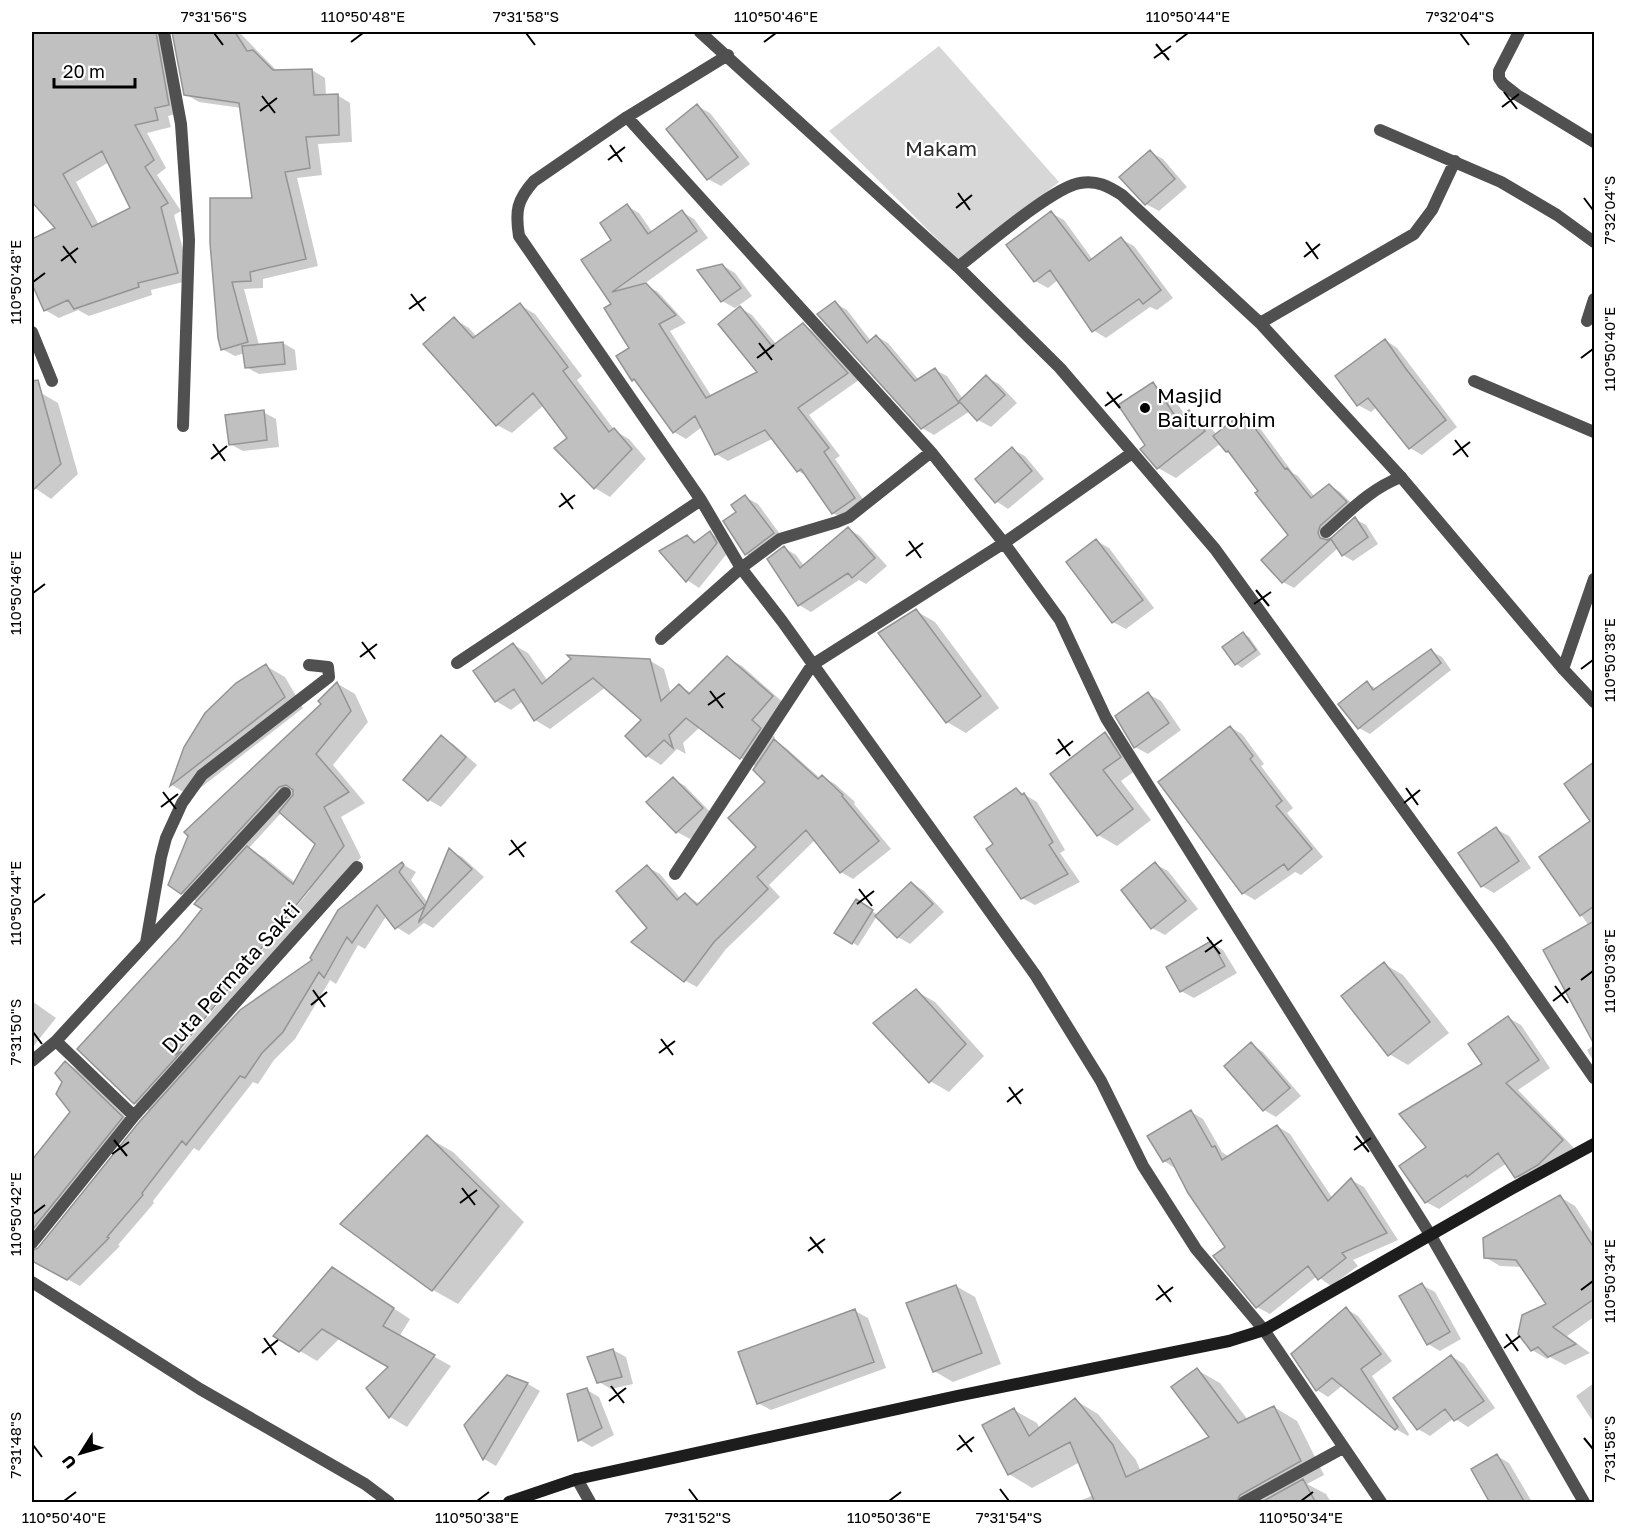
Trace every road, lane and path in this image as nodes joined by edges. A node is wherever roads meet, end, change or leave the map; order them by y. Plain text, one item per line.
1 (164, 32) edge
2 (700, 32) edge
3 (1519, 32) edge
4 (728, 56) junction
5 (627, 117) junction
6 (1380, 130) dead end
7 (1594, 142) edge
8 (1455, 161) junction
9 (1594, 242) edge
10 (958, 267) junction
11 (1594, 299) edge
12 (1587, 321) dead end
13 (1260, 323) junction
14 (32, 332) edge
15 (52, 381) dead end
16 (1474, 381) dead end
17 (183, 426) dead end
18 (1594, 432) edge
19 (931, 452) junction
20 (1132, 453) junction
21 (1401, 477) junction
22 (701, 500) junction
23 (1326, 532) dead end
24 (1004, 543) junction
25 (741, 568) junction
26 (1594, 579) edge
27 (661, 639) dead end
28 (457, 663) dead end
29 (309, 665) dead end
30 (812, 665) junction
31 (1563, 669) junction
32 (1594, 702) edge
33 (285, 793) dead end
34 (357, 867) dead end
35 (675, 874) dead end
36 (146, 944) junction
37 (56, 1041) junction
38 (32, 1061) edge
39 (1594, 1078) edge
40 (134, 1116) junction
41 (1594, 1144) edge
42 (1431, 1236) junction
43 (32, 1243) edge
44 (32, 1282) edge
45 (1264, 1330) junction
46 (1343, 1448) junction
47 (577, 1479) junction
48 (389, 1503) edge
49 (509, 1503) edge
50 (590, 1503) edge
51 (1244, 1503) edge
52 (1381, 1503) edge
53 (1584, 1503) edge

1 - 17 street
2 - 4 street
3 - 7 street
4 - 5 street
4 - 10 street
5 - 19 street
5 - 22 street
6 - 8 street
8 - 9 street
8 - 13 street
10 - 13 street
10 - 20 street
11 - 12 street
13 - 21 street
14 - 15 street
16 - 18 street
19 - 24 street
19 - 25 street
20 - 24 street
20 - 39 street
21 - 23 street
21 - 31 street
22 - 25 street
22 - 28 street
24 - 30 street
24 - 42 street
25 - 27 street
25 - 30 street
26 - 31 street
29 - 36 street
30 - 35 street
30 - 45 street
31 - 32 street
33 - 36 street
34 - 40 street, Duta Permata Sakti
36 - 37 street
37 - 38 street
37 - 40 street
40 - 43 street, Duta Permata Sakti
41 - 42 main road
42 - 45 main road
42 - 53 street
44 - 48 street
45 - 46 street
45 - 47 main road
46 - 51 street
46 - 52 street
47 - 49 main road
47 - 50 street

